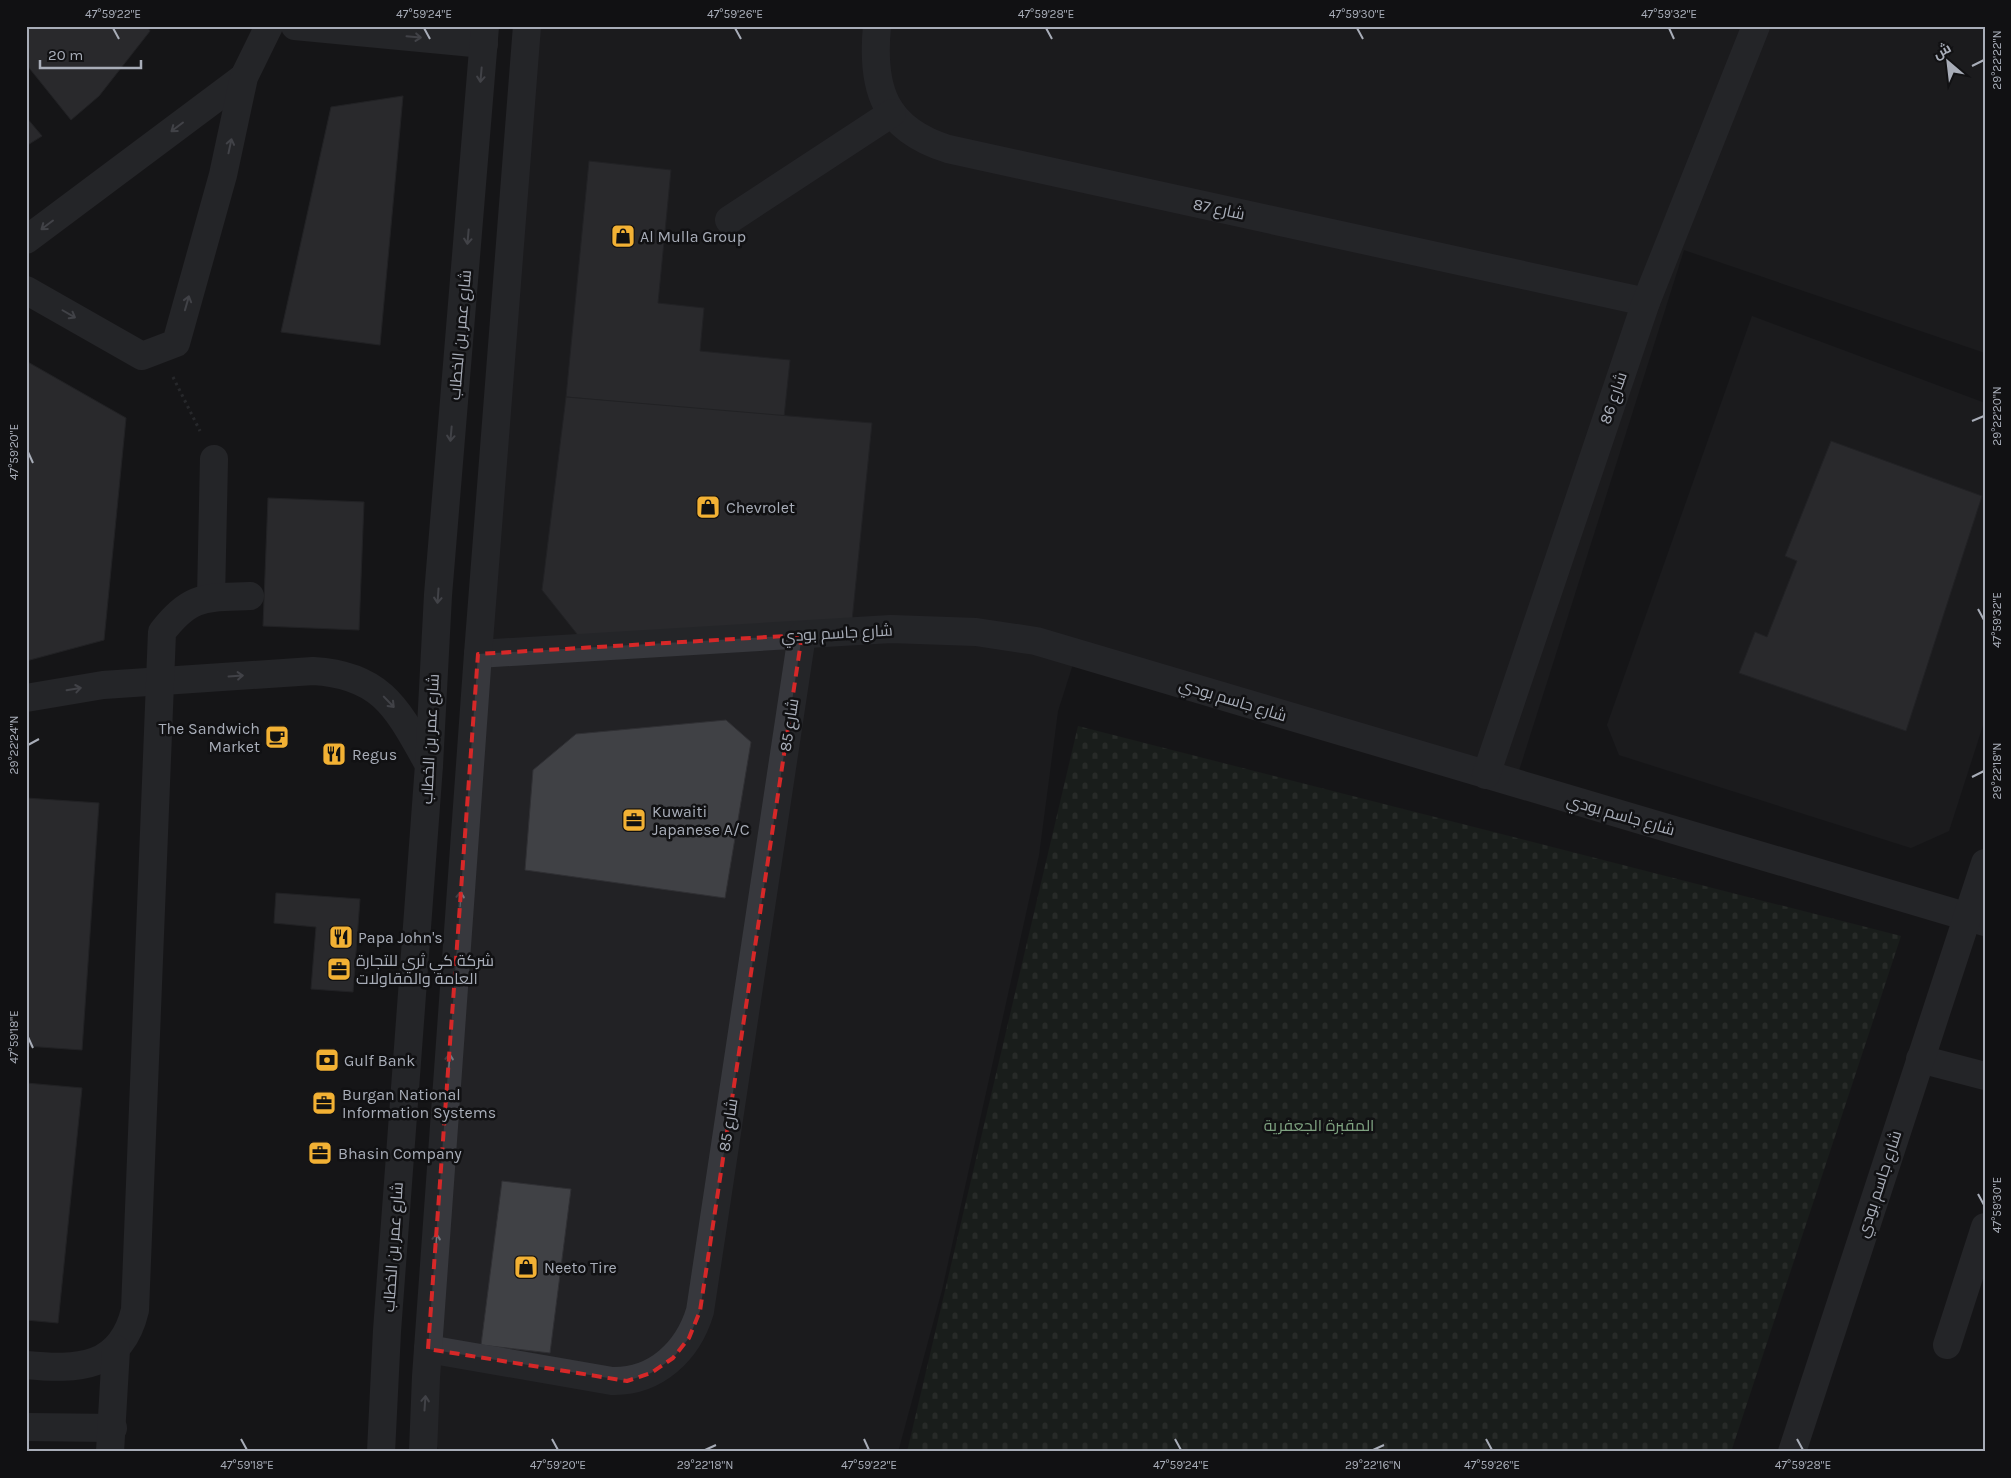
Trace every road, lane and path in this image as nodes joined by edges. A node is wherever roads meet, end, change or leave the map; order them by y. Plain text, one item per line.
1 (268, 26) edge
2 (295, 26) edge
3 (527, 26) edge
4 (877, 26) edge
5 (1756, 26) edge
6 (484, 35) edge
7 (244, 77) junction
8 (892, 113) junction
9 (729, 220) dead end
10 (26, 240) edge
11 (26, 290) edge
12 (1646, 302) junction
13 (159, 350) junction
14 (214, 459) joint
15 (250, 596) dead end
16 (211, 598) junction
17 (802, 635) junction
18 (478, 654) junction
19 (161, 681) junction
20 (26, 698) edge
21 (429, 765) junction
22 (1486, 775) junction
23 (1985, 863) edge
24 (1976, 919) edge
25 (1920, 1059) junction
26 (1985, 1076) edge
27 (1985, 1227) edge
28 (1947, 1345) dead end
29 (116, 1349) junction
30 (428, 1349) junction
31 (26, 1365) edge
32 (26, 1427) edge
33 (111, 1440) edge
34 (381, 1452) edge
35 (423, 1452) edge
36 (1792, 1452) edge

1 - 7 street
2 -> 6 street
3 - 18 street
4 - 8 street, شارع 87
5 - 12 street, شارع 86
6 -> 21 street, شارع عمر بن الخطاب
7 -> 10 street
13 -> 7 street
8 - 9 street
8 - 12 street, شارع 87
11 -> 13 street
12 - 22 street, شارع 86
13 - 14 path
14 - 16 street
15 - 16 street
16 - 19 street
17 - 18 street, شارع جاسم بودي
17 - 22 street, شارع جاسم بودي
17 - 30 street, شارع 85
30 -> 18 street
20 -> 19 street
19 -> 21 street
19 - 29 street
21 - 34 street, شارع عمر بن الخطاب
22 - 24 street, شارع جاسم بودي
23 - 24 street, شارع جاسم بودي
24 - 25 street, شارع جاسم بودي
25 - 26 street
25 - 36 street, شارع جاسم بودي
27 - 28 street
29 - 31 street
29 - 33 street
35 -> 30 street
32 - 33 street

